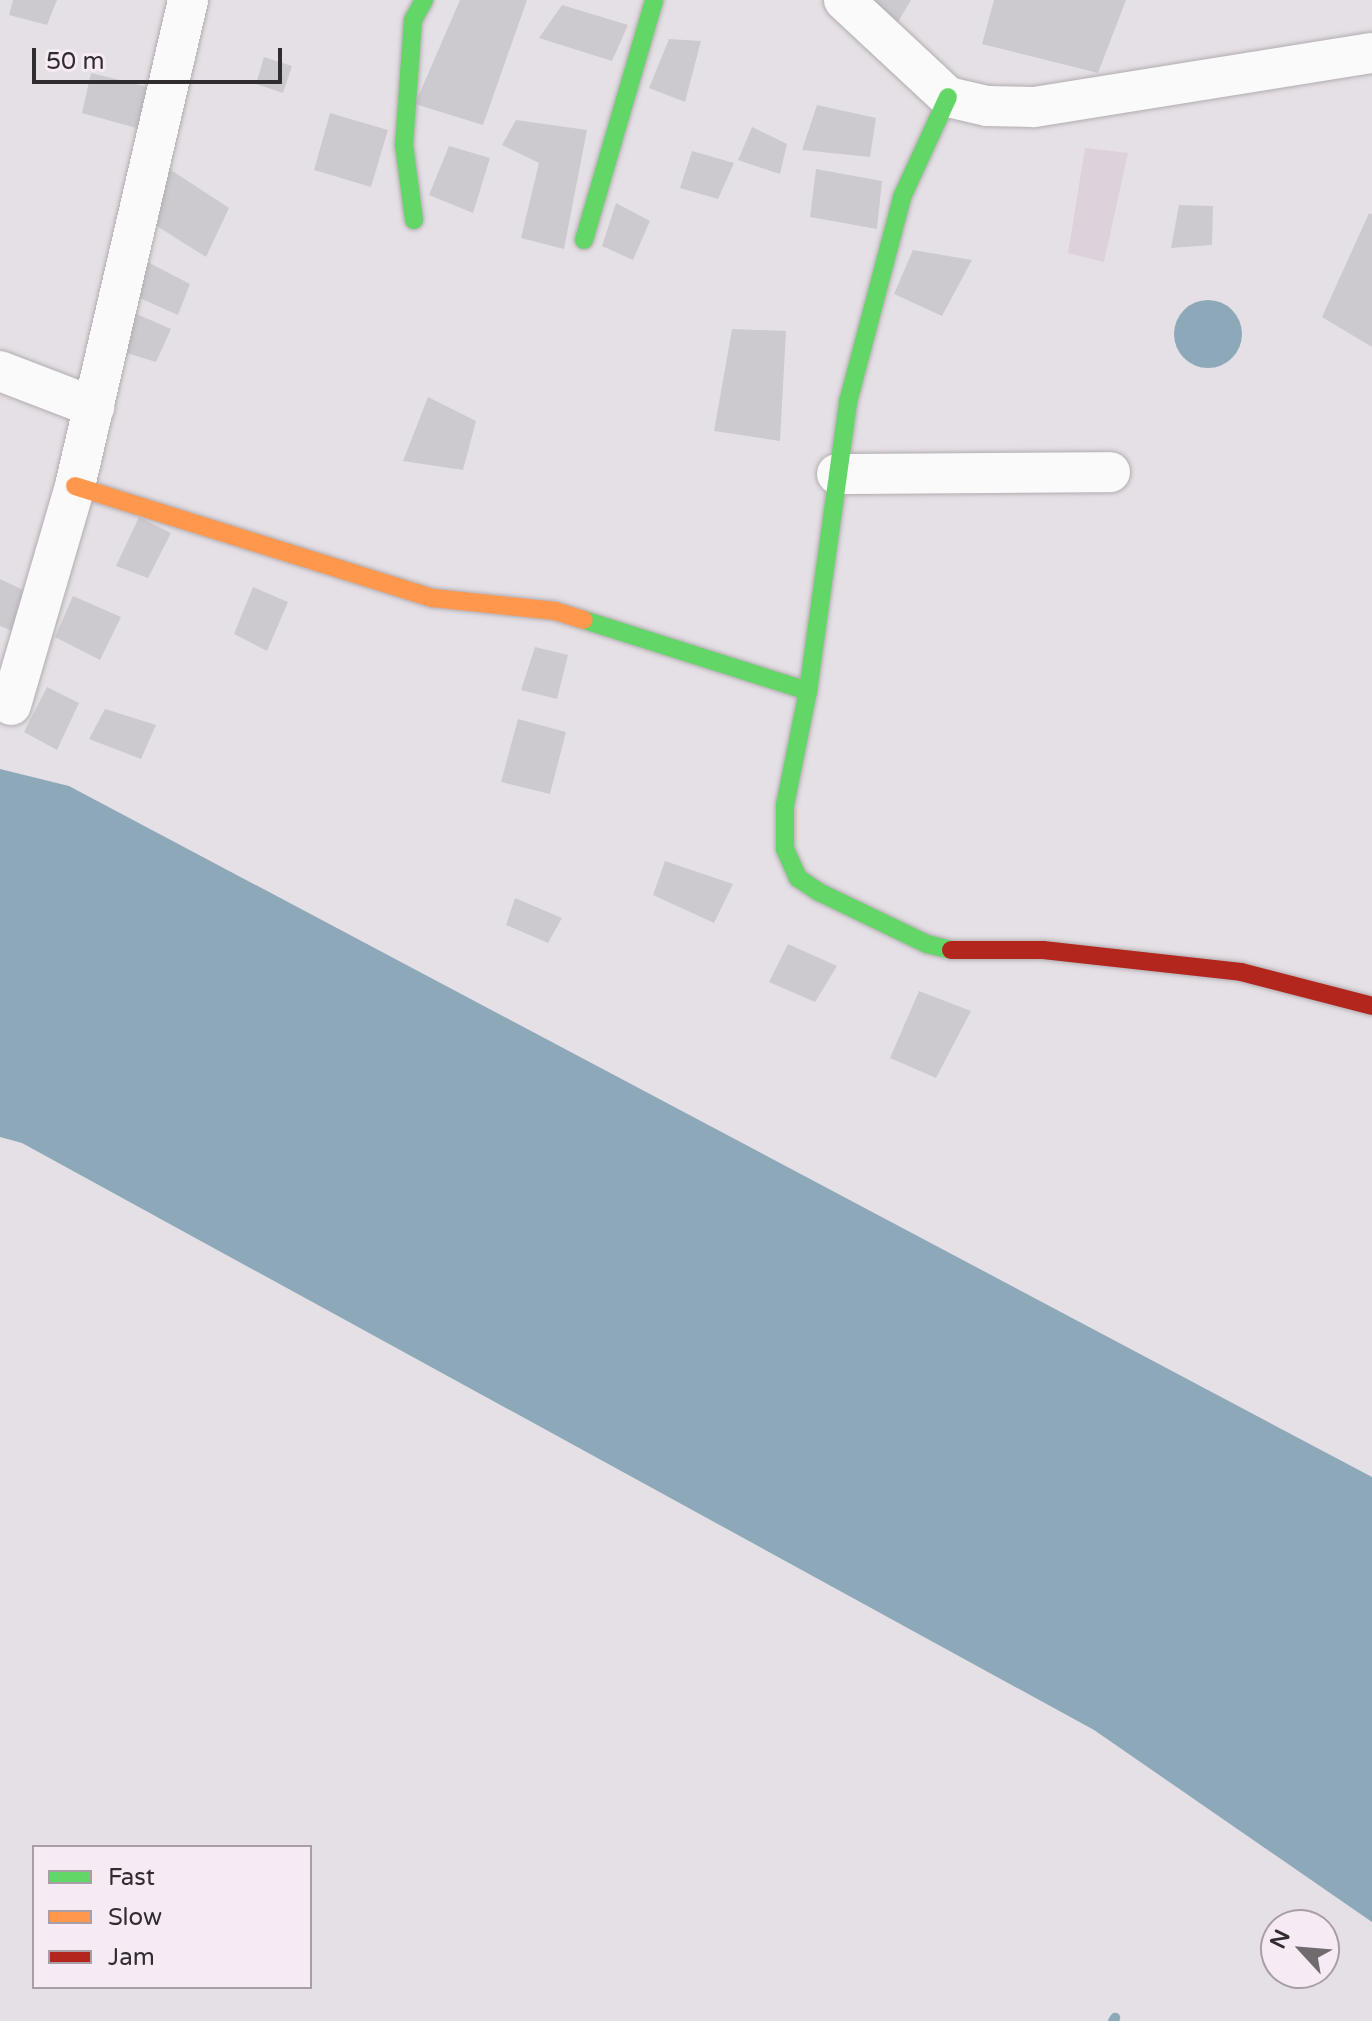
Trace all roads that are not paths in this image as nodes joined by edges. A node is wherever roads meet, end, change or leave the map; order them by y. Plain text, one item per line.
1 (188, 0) edge
2 (424, 0) edge
3 (654, 0) edge
4 (844, 0) edge
5 (1372, 53) edge
6 (948, 97) junction
7 (414, 220) dead end
8 (584, 240) dead end
9 (0, 371) edge
10 (94, 407) junction
11 (1110, 472) dead end
12 (837, 474) junction
13 (75, 486) junction
14 (808, 691) junction
15 (11, 705) dead end
16 (1372, 1006) edge

1 - 10 street
2 - 7 street
3 - 8 street
4 - 6 street
5 - 6 street
6 - 12 street
9 - 10 street
10 - 13 street
11 - 12 street
12 - 14 street
13 - 14 street
13 - 15 street
14 - 16 street

